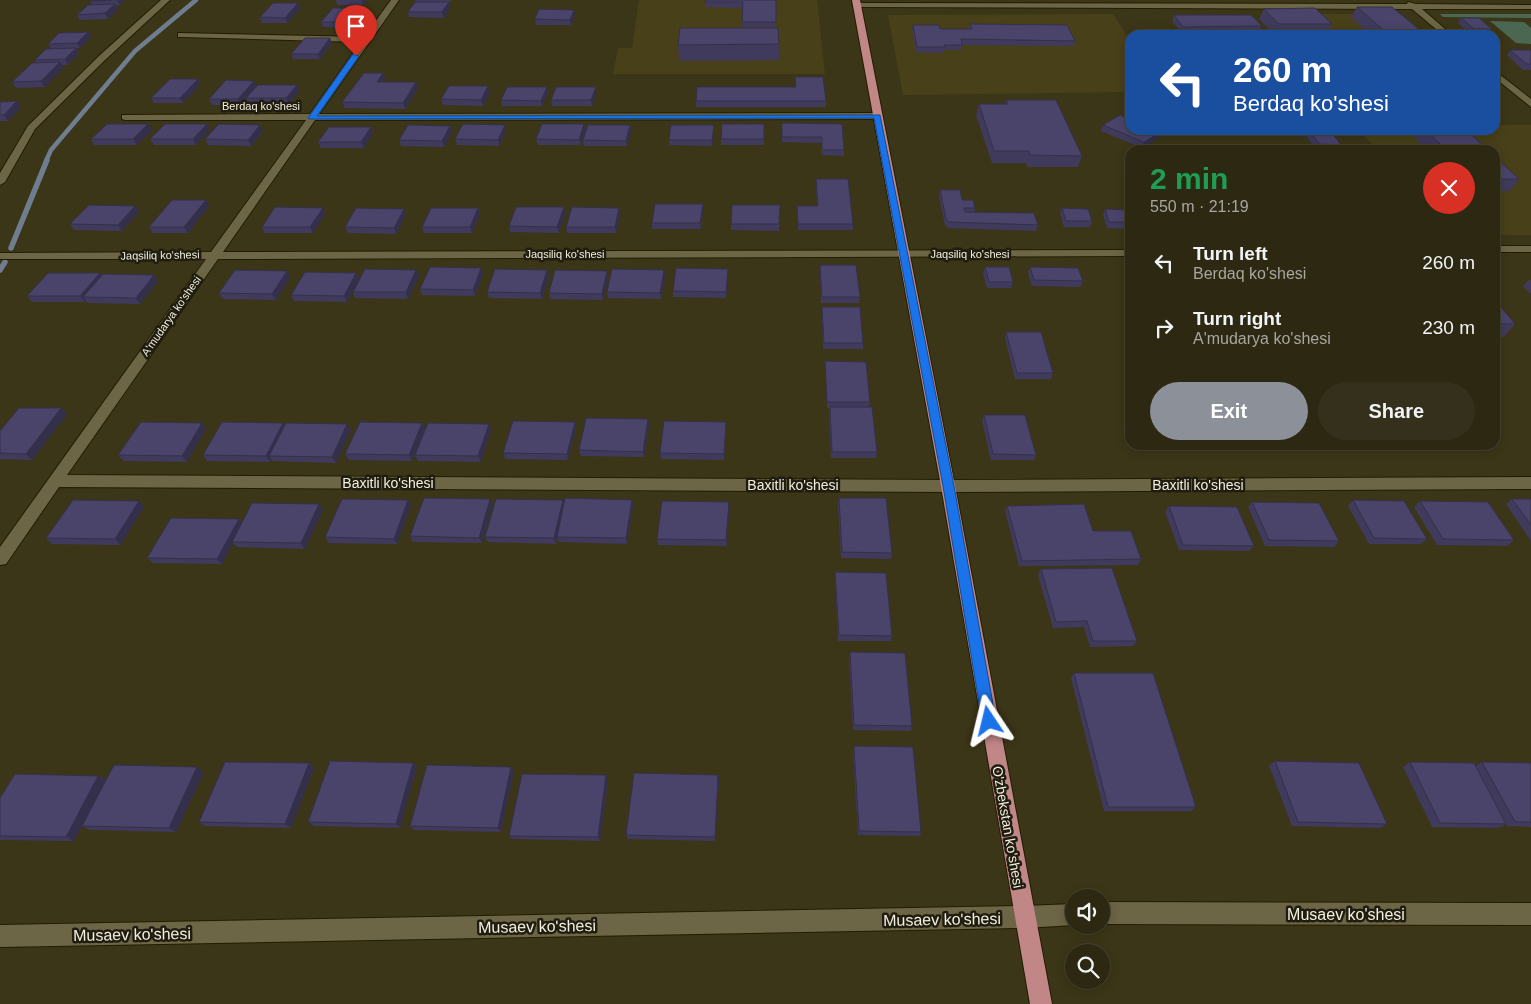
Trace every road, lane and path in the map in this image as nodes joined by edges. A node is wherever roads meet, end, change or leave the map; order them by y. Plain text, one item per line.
1 (166, 0) edge
2 (395, 0) edge
3 (1405, 0) edge
4 (856, 2) edge
5 (900, 2) edge
6 (1414, 6) junction
7 (1531, 7) edge
8 (1442, 30) edge
9 (181, 34) dead end
10 (366, 40) junction
11 (1500, 78) edge
12 (1531, 104) edge
13 (878, 116) junction
14 (125, 117) dead end
15 (312, 118) junction
16 (0, 182) edge
17 (1500, 249) edge
18 (1531, 249) edge
19 (1125, 252) edge
20 (903, 254) junction
21 (215, 255) junction
22 (0, 256) edge
23 (55, 481) junction
24 (1531, 483) edge
25 (948, 486) junction
26 (0, 559) edge
27 (1110, 914) edge
28 (1531, 914) edge
29 (1065, 915) edge
30 (1024, 917) junction
31 (0, 936) edge
32 (1041, 1004) edge

1 - 16 street
2 - 10 street, A'mudarya ko'shesi
3 - 6 street
4 - 5 street
4 - 13 main road, O'zbekstan ko'shesi
5 - 6 street
6 - 7 street
6 - 8 street
9 - 10 street
10 - 15 street, A'mudarya ko'shesi
11 - 12 street
13 - 15 street, Berdaq ko'shesi
13 - 20 main road, O'zbekstan ko'shesi
14 - 15 street, Berdaq ko'shesi
15 - 21 street, A'mudarya ko'shesi
17 - 18 street
19 - 20 street, Jaqsiliq ko'shesi
20 - 21 street, Jaqsiliq ko'shesi
20 - 25 main road, O'zbekstan ko'shesi
21 - 22 street, Jaqsiliq ko'shesi
21 - 23 street, A'mudarya ko'shesi
23 - 25 street, Baxitli ko'shesi
23 - 26 street, A'mudarya ko'shesi
24 - 25 street, Baxitli ko'shesi
25 - 30 main road, O'zbekstan ko'shesi
27 - 28 street, Musaev ko'shesi
29 - 30 street, Musaev ko'shesi
30 - 31 street, Musaev ko'shesi
30 - 32 main road, O'zbekstan ko'shesi

